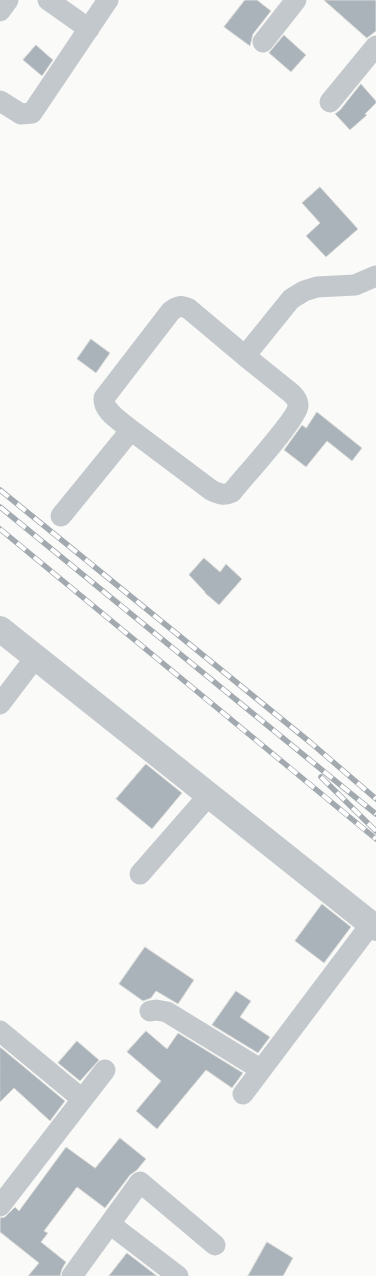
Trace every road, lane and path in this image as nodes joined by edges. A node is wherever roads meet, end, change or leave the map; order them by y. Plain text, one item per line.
1 (8, 0) edge
2 (48, 0) edge
3 (108, 0) edge
4 (296, 0) edge
5 (0, 11) edge
6 (89, 29) junction
7 (263, 42) dead end
8 (376, 46) edge
9 (0, 101) edge
10 (330, 102) dead end
11 (376, 276) edge
12 (245, 356) junction
13 (131, 430) junction
14 (61, 516) dead end
15 (0, 629) edge
16 (35, 658) junction
17 (0, 704) edge
18 (209, 795) junction
19 (140, 874) dead end
20 (374, 926) edge
21 (150, 1011) dead end
22 (1, 1035) edge
23 (260, 1069) junction
24 (104, 1070) dead end
25 (242, 1094) dead end
26 (82, 1099) junction
27 (0, 1206) edge
28 (110, 1224) junction
29 (215, 1245) dead end
30 (72, 1276) edge
31 (178, 1276) edge

1 - 5 street
2 - 6 street
3 - 6 street
4 - 7 street
6 - 9 street
8 - 10 street
11 - 12 street
12 - 13 street
12 - 13 street
13 - 14 street
15 - 16 street
16 - 17 street
16 - 18 street
18 - 19 street
18 - 20 street
20 - 23 street
21 - 23 street
22 - 26 street
23 - 25 street
24 - 26 street
26 - 27 street
28 - 29 street
28 - 30 street
28 - 31 street

